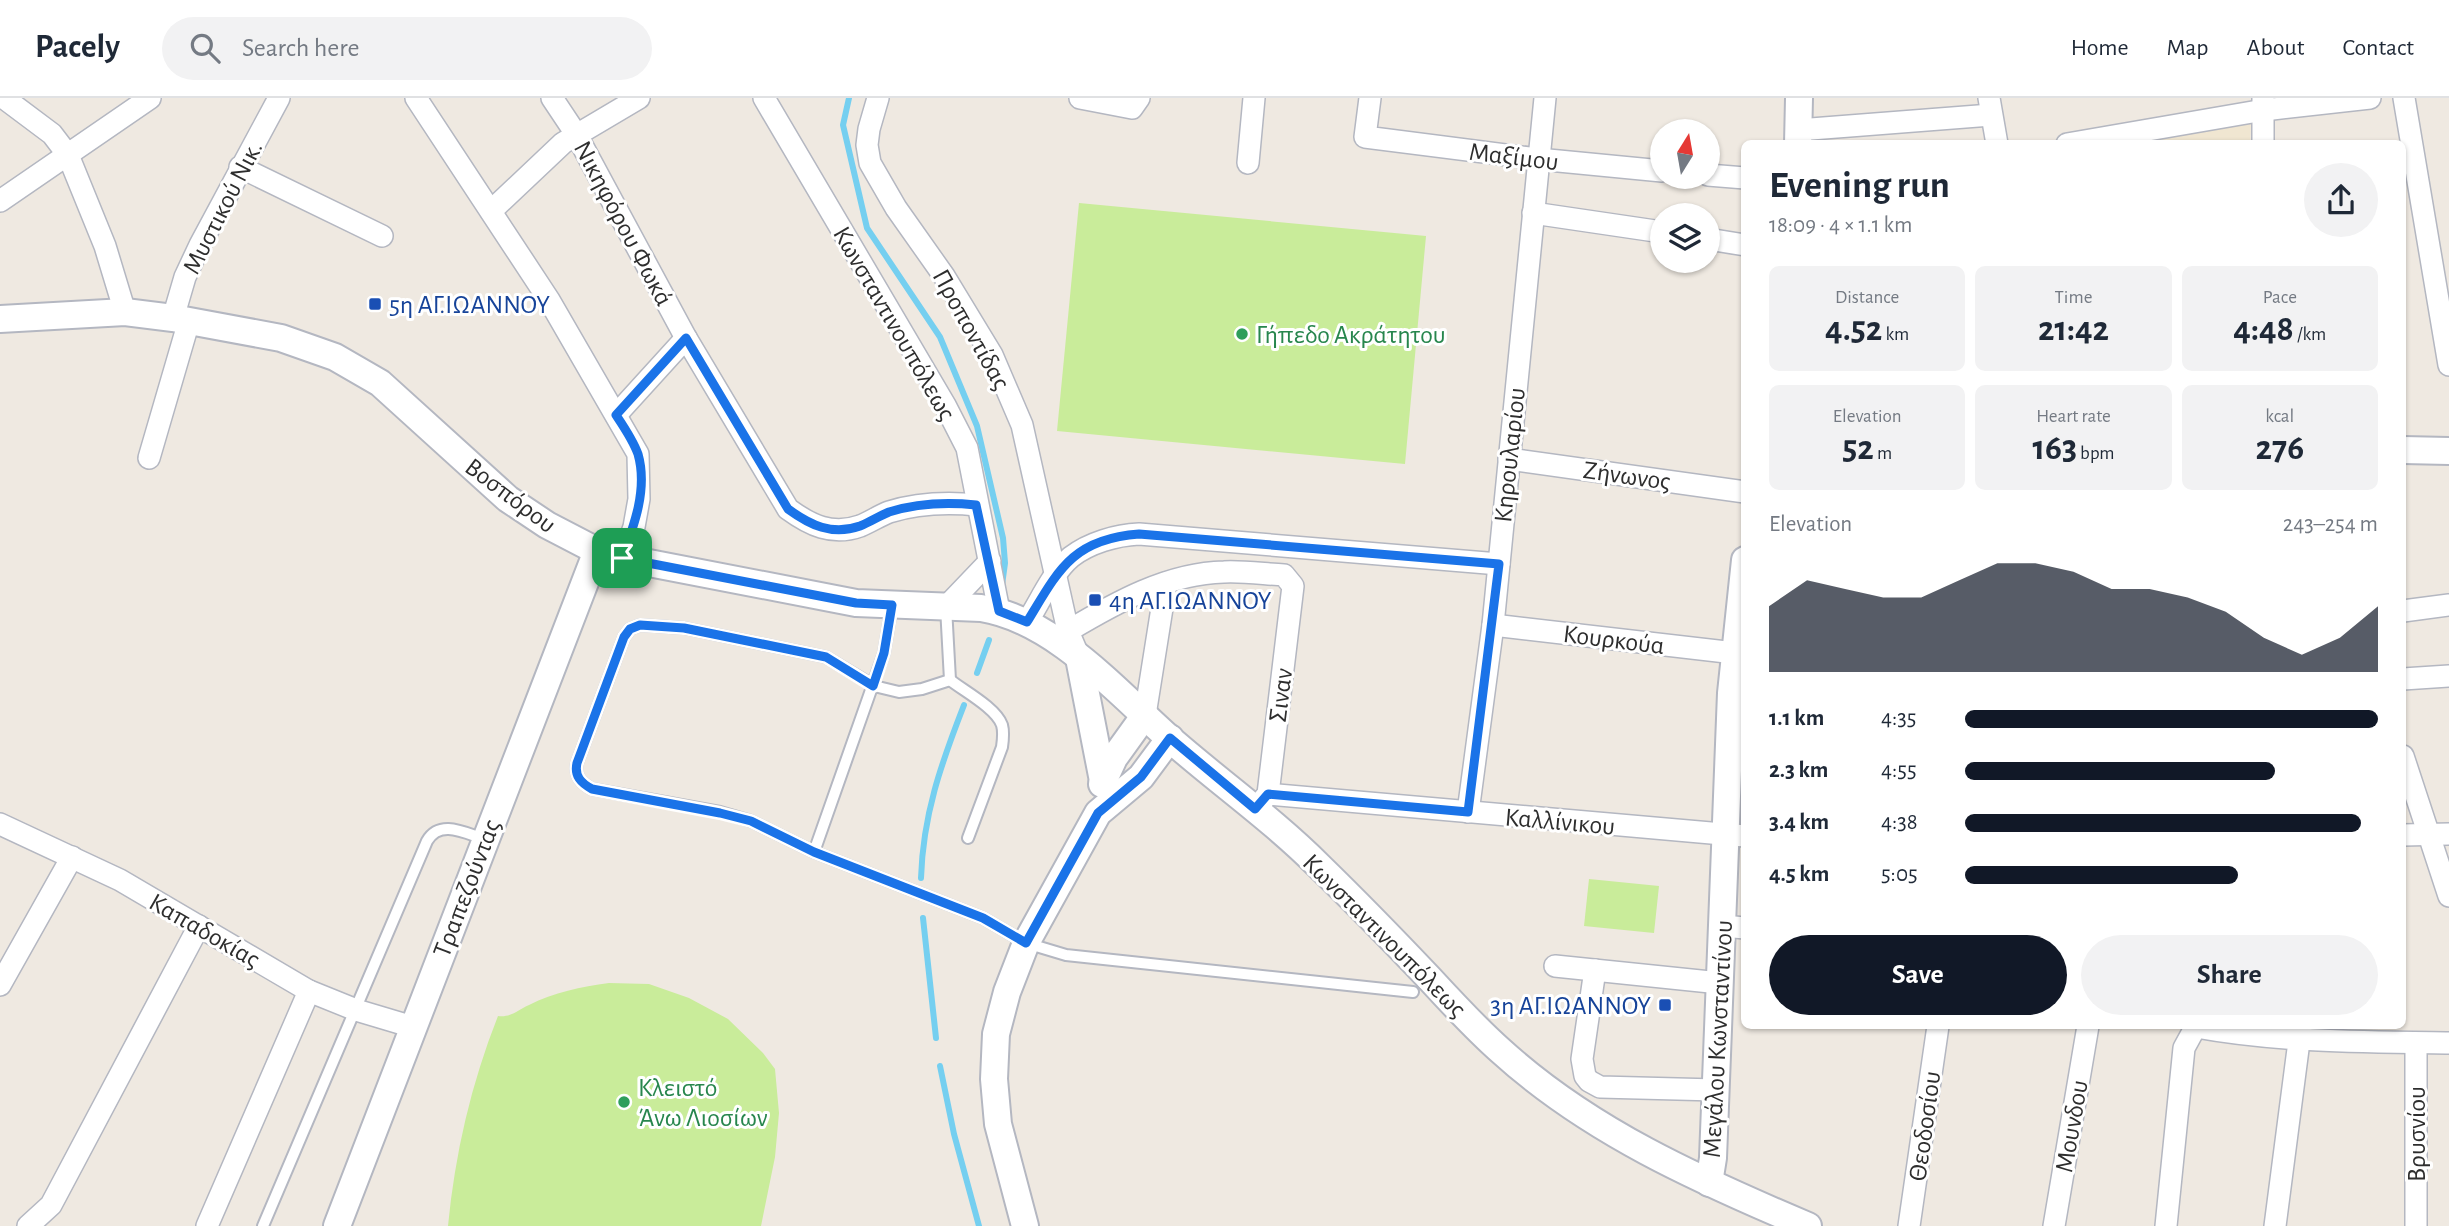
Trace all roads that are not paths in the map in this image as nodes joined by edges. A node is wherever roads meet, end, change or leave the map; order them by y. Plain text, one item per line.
1 (4, 98) edge
2 (150, 98) edge
3 (279, 98) edge
4 (416, 98) edge
5 (552, 98) edge
6 (639, 98) edge
7 (764, 98) edge
8 (878, 98) edge
9 (1080, 98) edge
10 (1139, 98) edge
11 (1254, 98) edge
12 (1370, 98) edge
13 (1545, 98) edge
14 (1799, 98) edge
15 (2370, 98) edge
16 (2404, 98) edge
17 (2263, 104) edge
18 (1990, 106) edge
19 (576, 134) junction
20 (1798, 137) edge
21 (1996, 140) edge
22 (2087, 140) edge
23 (2263, 140) edge
24 (68, 155) junction
25 (1538, 159) junction
26 (1248, 163) dead end
27 (240, 167) junction
28 (1650, 170) edge
29 (1720, 176) edge
30 (1741, 178) edge
31 (0, 201) edge
32 (491, 211) junction
33 (1533, 213) junction
34 (1650, 230) edge
35 (382, 236) dead end
36 (1720, 241) edge
37 (1741, 244) edge
38 (125, 312) junction
39 (0, 319) edge
40 (181, 320) junction
41 (686, 338) junction
42 (2449, 365) edge
43 (616, 415) junction
44 (2406, 450) edge
45 (2449, 451) edge
46 (149, 458) dead end
47 (1509, 459) junction
48 (1741, 491) edge
49 (976, 505) junction
50 (597, 551) junction
51 (622, 558) junction
52 (990, 561) junction
53 (1499, 564) junction
54 (1056, 575) junction
55 (1166, 583) junction
56 (1741, 603) edge
57 (892, 605) junction
58 (2449, 605) edge
59 (946, 607) junction
60 (999, 611) junction
61 (2406, 611) edge
62 (1027, 622) junction
63 (1493, 625) junction
64 (1068, 631) junction
65 (1735, 653) junction
66 (1079, 658) junction
67 (2449, 676) edge
68 (2406, 679) edge
69 (950, 680) junction
70 (873, 686) junction
71 (1738, 694) edge
72 (1145, 715) junction
73 (1170, 738) junction
74 (2406, 762) edge
75 (1102, 781) junction
76 (1262, 802) junction
77 (1468, 812) junction
78 (1098, 813) junction
79 (0, 824) edge
80 (2440, 834) edge
81 (2406, 835) edge
82 (1735, 836) edge
83 (968, 838) dead end
84 (484, 839) junction
85 (814, 852) junction
86 (72, 857) junction
87 (2449, 896) edge
88 (199, 926) junction
89 (1734, 927) edge
90 (1026, 943) junction
91 (1555, 966) dead end
92 (1595, 970) junction
93 (1720, 983) junction
94 (0, 985) edge
95 (309, 991) junction
96 (1413, 992) dead end
97 (356, 1010) junction
98 (413, 1027) junction
99 (1938, 1029) edge
100 (2087, 1029) edge
101 (2194, 1029) edge
102 (2208, 1029) edge
103 (2301, 1032) edge
104 (2416, 1043) junction
105 (2449, 1043) edge
106 (1716, 1090) junction
107 (1709, 1183) junction
108 (28, 1226) edge
109 (207, 1226) edge
110 (263, 1226) edge
111 (337, 1226) edge
112 (1025, 1226) edge
113 (1808, 1226) edge
114 (1909, 1226) edge
115 (2054, 1226) edge
116 (2166, 1226) edge
117 (2275, 1226) edge
118 (2416, 1226) edge

1 - 24 street
2 - 24 street
3 - 27 street, Μυστικού Νικ.
4 - 32 street
5 - 19 street, Νικηφόρου Φωκά
6 - 19 street
7 - 49 street, Κωνσταντινουπόλεως
8 - 54 street, Προποντίδας
9 - 10 street
11 - 26 street
12 - 25 street, Μαξίμου
13 - 25 street, Κηρουλαρίου
14 - 20 street
15 - 17 street
16 - 42 street
17 - 22 street
17 - 23 street
18 - 20 street
18 - 21 street
19 - 32 street
19 - 41 street, Νικηφόρου Φωκά
24 - 31 street
24 - 38 street
25 - 28 street, Μαξίμου
25 - 33 street, Κηρουλαρίου
27 - 35 street
27 - 40 street, Μυστικού Νικ.
29 - 30 street
32 - 43 street
33 - 34 street
33 - 47 street, Κηρουλαρίου
36 - 37 street
38 - 39 street, Βοσπόρου
38 - 40 street, Βοσπόρου
40 - 46 street, Μυστικού Νικ.
40 - 50 street, Βοσπόρου
41 - 43 street
41 - 49 street, Νικηφόρου Φωκά
43 - 51 street
44 - 45 street
47 - 48 street, Ζήνωνος
47 - 53 street, Κηρουλαρίου
49 - 52 street, Κωνσταντινουπόλεως
50 - 51 street, Βοσπόρου
50 - 84 street, Τραπεζούντας
51 - 57 street, Βοσπόρου
52 - 59 street
52 - 60 street, Κωνσταντινουπόλεως
53 - 54 street
53 - 63 street, Κηρουλαρίου
54 - 62 street
54 - 64 street, Προποντίδας
55 - 64 street
55 - 72 street
55 - 76 street, Σιναν
56 - 65 street, Μεγάλου Κωνσταντίνου
57 - 59 street, Βοσπόρου
57 - 70 lane
58 - 61 street
59 - 60 street, Βοσπόρου
59 - 69 lane
60 - 62 street, Βοσπόρου
62 - 66 street, Βοσπόρου
63 - 65 street, Κουρκούα
63 - 77 street, Κηρουλαρίου
64 - 66 street, Προποντίδας
65 - 71 street, Μεγάλου Κωνσταντίνου
66 - 72 street, Βοσπόρου
66 - 75 street
67 - 68 street
69 - 70 lane
69 - 83 lane
70 - 85 lane
70 - 85 lane
71 - 82 street, Μεγάλου Κωνσταντίνου
72 - 73 street, Κωνσταντινουπόλεως
72 - 75 street
73 - 76 street, Κωνσταντινουπόλεως
73 - 78 street
74 - 80 street
75 - 78 street
76 - 77 street, Καλλίνικου
76 - 107 street, Κωνσταντινουπόλεως
77 - 82 street, Καλλίνικου
78 - 90 street
79 - 86 street, Καπαδοκίας
80 - 81 street
80 - 87 street
82 - 89 street, Μεγάλου Κωνσταντίνου
84 - 97 lane
84 - 98 street, Τραπεζούντας
85 - 90 lane
86 - 88 street, Καπαδοκίας
86 - 94 street
88 - 95 street, Καπαδοκίας
88 - 108 street
89 - 93 street, Μεγάλου Κωνσταντίνου
90 - 96 lane
90 - 112 street
91 - 92 street
92 - 93 street
92 - 106 street
93 - 106 street, Μεγάλου Κωνσταντίνου
95 - 97 street, Καπαδοκίας
95 - 109 street
97 - 98 street, Καπαδοκίας
97 - 110 lane
98 - 111 street, Τραπεζούντας
99 - 114 street, Θεοδοσίου
100 - 115 street, Μουνδου
101 - 116 street
102 - 103 street
103 - 104 street
103 - 117 street
104 - 105 street
104 - 118 street, Βρυσνίου
106 - 107 street, Μεγάλου Κωνσταντίνου
107 - 113 street, Κωνσταντινουπόλεως

